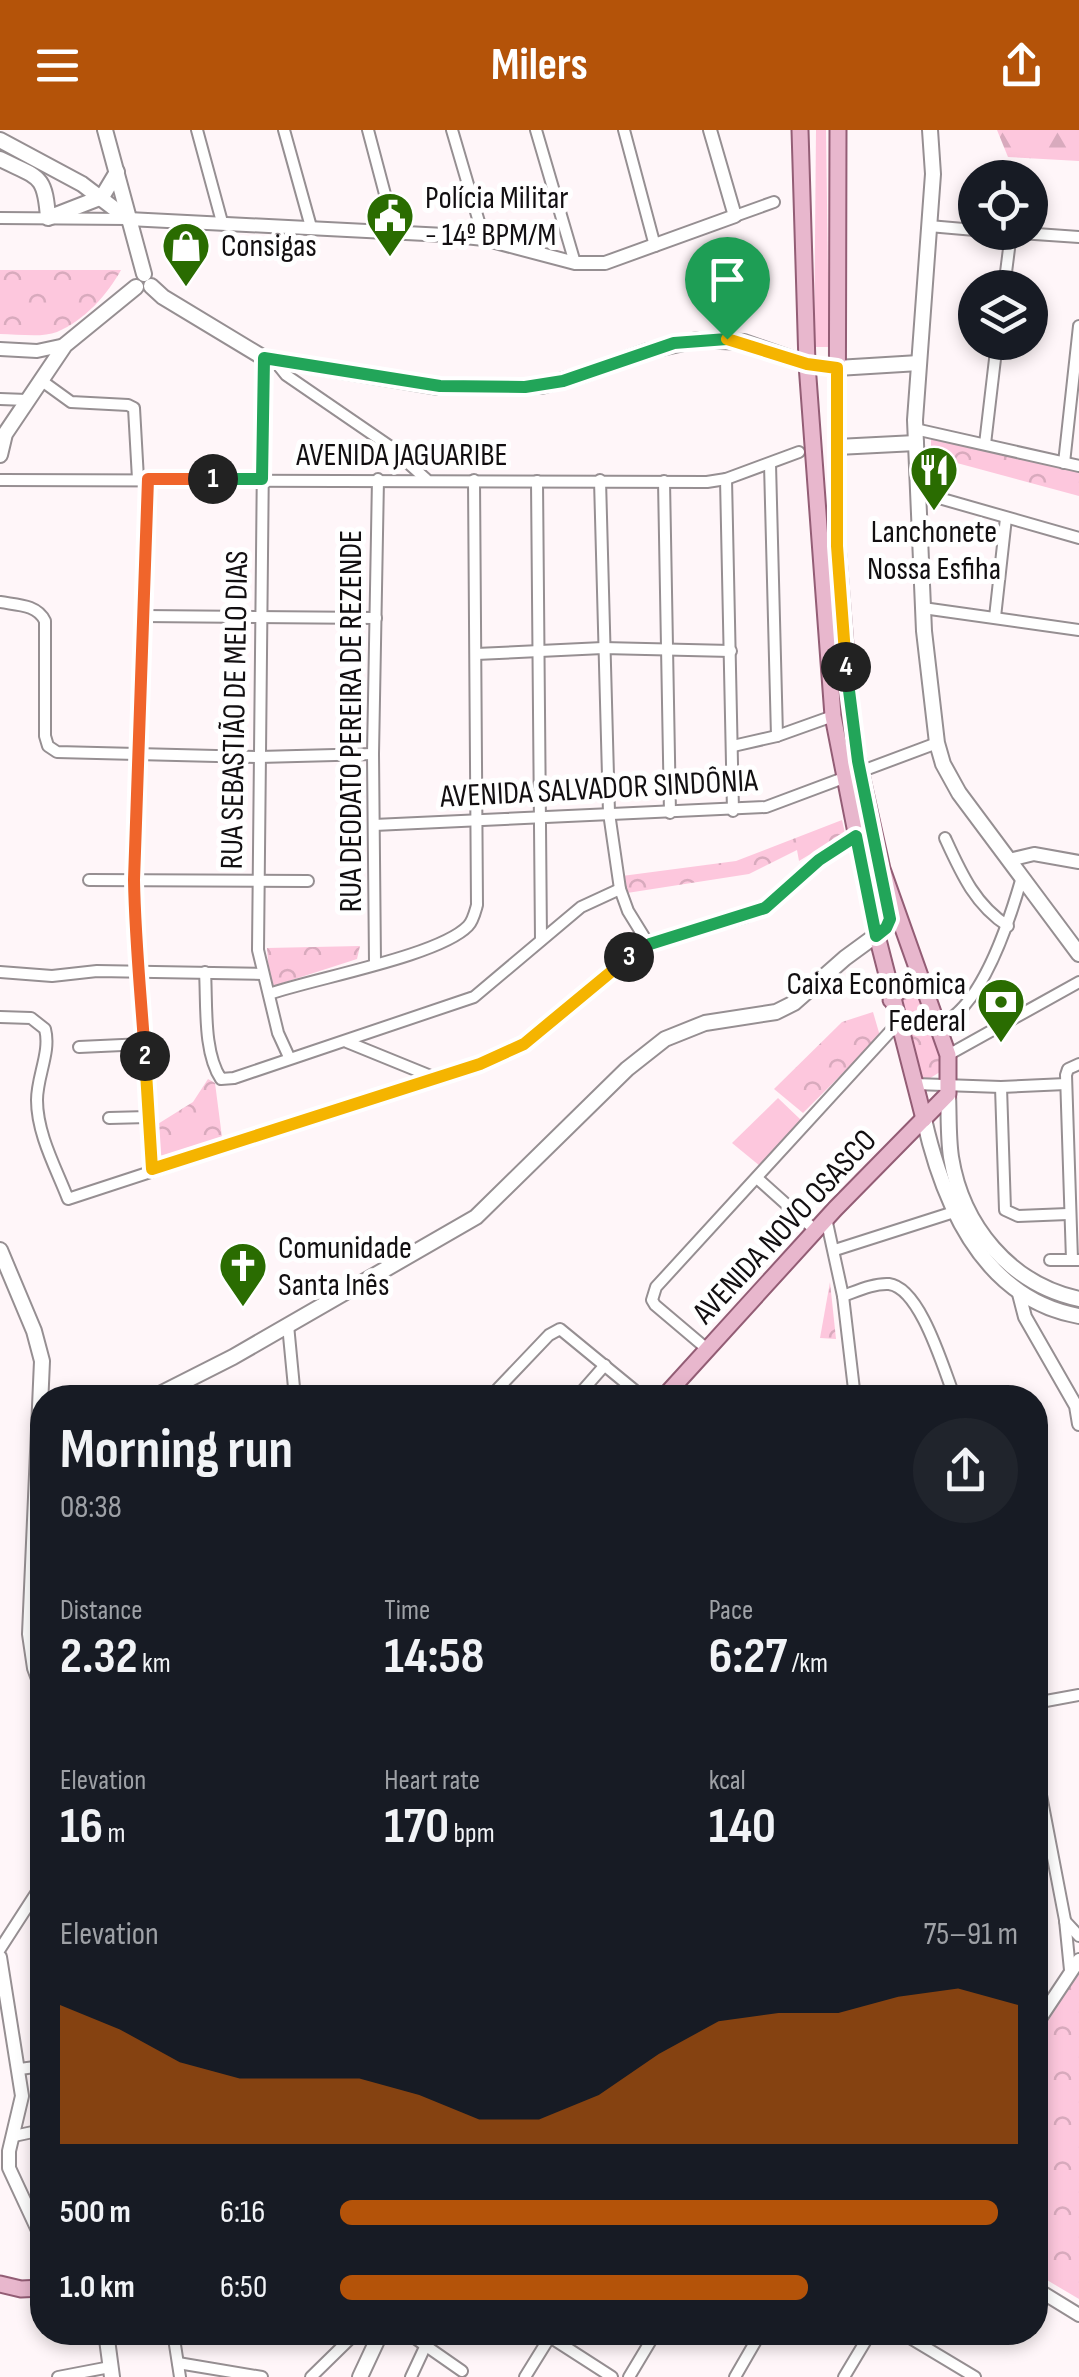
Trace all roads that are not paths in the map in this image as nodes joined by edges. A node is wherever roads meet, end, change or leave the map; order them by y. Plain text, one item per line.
1 (105, 130) edge
2 (197, 130) edge
3 (284, 130) edge
4 (368, 130) edge
5 (452, 130) edge
6 (536, 130) edge
7 (624, 130) edge
8 (710, 130) edge
9 (800, 130) edge
10 (809, 130) edge
11 (835, 130) edge
12 (930, 130) edge
13 (0, 140) edge
14 (0, 158) edge
15 (800, 160) junction
16 (117, 172) junction
17 (102, 197) junction
18 (774, 202) dead end
19 (735, 216) junction
20 (0, 218) edge
21 (48, 218) junction
22 (128, 219) junction
23 (222, 222) junction
24 (928, 226) junction
25 (311, 227) junction
26 (958, 229) edge
27 (395, 232) junction
28 (1048, 235) edge
29 (1079, 237) edge
30 (484, 239) junction
31 (655, 246) junction
32 (576, 263) junction
33 (144, 282) junction
34 (1079, 326) edge
35 (65, 345) junction
36 (0, 349) edge
37 (38, 351) junction
38 (269, 359) junction
39 (996, 360) edge
40 (54, 362) junction
41 (918, 363) junction
42 (807, 364) junction
43 (837, 368) junction
44 (42, 381) junction
45 (809, 392) junction
46 (0, 399) edge
47 (27, 400) junction
48 (916, 436) junction
49 (985, 444) junction
50 (837, 448) junction
51 (799, 452) dead end
52 (0, 455) edge
53 (770, 464) junction
54 (1064, 464) junction
55 (1079, 466) edge
56 (143, 479) junction
57 (262, 479) junction
58 (378, 479) junction
59 (426, 479) junction
60 (726, 479) junction
61 (0, 480) edge
62 (474, 480) junction
63 (600, 480) junction
64 (537, 481) junction
65 (664, 482) junction
66 (918, 492) junction
67 (1006, 518) junction
68 (1079, 538) edge
69 (0, 602) edge
70 (923, 608) junction
71 (142, 616) junction
72 (995, 617) junction
73 (376, 618) junction
74 (260, 619) junction
75 (1079, 630) edge
76 (603, 648) junction
77 (667, 649) junction
78 (731, 651) junction
79 (540, 652) junction
80 (476, 654) junction
81 (833, 716) junction
82 (777, 736) junction
83 (936, 743) junction
84 (733, 746) junction
85 (373, 754) junction
86 (137, 755) junction
87 (260, 757) junction
88 (852, 776) junction
89 (734, 811) junction
90 (610, 813) junction
91 (670, 813) junction
92 (540, 816) junction
93 (477, 822) junction
94 (374, 825) junction
95 (856, 836) junction
96 (945, 838) dead end
97 (1009, 860) junction
98 (1079, 862) edge
99 (882, 869) junction
100 (1022, 878) junction
101 (89, 880) dead end
102 (134, 880) junction
103 (258, 882) junction
104 (308, 882) dead end
105 (620, 889) junction
106 (1008, 926) junction
107 (876, 936) junction
108 (541, 940) junction
109 (650, 944) junction
110 (1079, 954) edge
111 (376, 963) junction
112 (140, 970) junction
113 (0, 972) edge
114 (205, 972) junction
115 (263, 974) junction
116 (1079, 982) edge
117 (925, 987) junction
118 (269, 994) junction
119 (891, 1000) junction
120 (0, 1016) edge
121 (898, 1024) junction
122 (940, 1025) junction
123 (347, 1042) junction
124 (144, 1044) junction
125 (80, 1048) dead end
126 (948, 1056) junction
127 (290, 1057) junction
128 (1074, 1066) edge
129 (434, 1077) junction
130 (915, 1084) junction
131 (1066, 1084) junction
132 (1002, 1088) junction
133 (948, 1090) junction
134 (148, 1117) junction
135 (108, 1118) dead end
136 (924, 1119) junction
137 (152, 1169) junction
138 (758, 1179) junction
139 (954, 1212) junction
140 (1068, 1214) junction
141 (821, 1224) junction
142 (0, 1250) edge
143 (834, 1250) junction
144 (1050, 1260) dead end
145 (1076, 1260) edge
146 (1018, 1290) junction
147 (843, 1296) junction
148 (1079, 1300) edge
149 (1079, 1316) edge
150 (288, 1325) junction
151 (707, 1349) junction
152 (605, 1365) junction
153 (41, 1385) edge
154 (176, 1385) edge
155 (294, 1385) edge
156 (502, 1385) edge
157 (587, 1385) edge
158 (629, 1385) edge
159 (675, 1385) edge
160 (853, 1385) edge
161 (950, 1385) edge
162 (1079, 1424) edge
163 (1079, 1696) edge
164 (1048, 1701) edge
165 (1048, 1839) edge
166 (30, 1904) edge
167 (1065, 1920) junction
168 (1079, 1936) edge
169 (0, 1953) edge
170 (1074, 1965) edge
171 (1048, 2006) edge
172 (30, 2068) edge
173 (20, 2070) junction
174 (30, 2133) edge
175 (14, 2136) junction
176 (28, 2207) joint
177 (30, 2212) edge
178 (0, 2284) edge
179 (30, 2289) edge
180 (1048, 2296) edge
181 (1079, 2316) edge
182 (108, 2345) edge
183 (175, 2345) edge
184 (344, 2345) edge
185 (374, 2345) edge
186 (423, 2345) edge
187 (545, 2345) edge
188 (566, 2345) edge
189 (648, 2345) edge
190 (753, 2345) edge
191 (863, 2345) edge
192 (921, 2345) edge
193 (426, 2347) junction
194 (178, 2363) junction
195 (462, 2371) dead end
196 (111, 2372) edge
197 (58, 2377) edge
198 (180, 2377) edge
199 (262, 2377) edge
200 (312, 2377) edge
201 (360, 2377) edge
202 (411, 2377) edge
203 (525, 2377) edge
204 (612, 2377) edge
205 (629, 2377) edge
206 (735, 2377) edge
207 (844, 2377) edge
208 (974, 2377) edge

1 - 16 main road
2 - 23 street
3 - 25 street
4 - 27 street
5 - 30 street
6 - 32 street
7 - 31 street
8 - 19 street
9 - 15 main road
10 - 15 main road
11 - 43 main road
12 - 24 main road
13 - 17 main road
14 - 21 main road
15 - 42 main road
16 - 17 main road
16 - 22 main road
17 - 21 main road
17 - 22 main road
18 - 19 street
19 - 31 street
20 - 21 street
21 - 22 street
22 - 23 street
22 - 33 main road
23 - 25 street
24 - 26 street
24 - 41 main road
25 - 27 street
27 - 30 street
28 - 29 street
30 - 32 street
31 - 32 street
33 - 35 main road
33 - 38 main road
34 - 54 street
35 - 37 street
35 - 40 main road
36 - 37 street
37 - 40 street
38 - 42 main road
38 - 57 street, RUA SEBASTIÃO DE MELO DIAS
38 - 59 street
39 - 49 street
40 - 44 main road
41 - 43 main road
41 - 48 main road
42 - 43 main road
42 - 45 main road
43 - 50 main road
44 - 47 main road
44 - 56 street
45 - 50 main road
45 - 81 main road
46 - 47 street
47 - 52 main road
48 - 49 street
48 - 50 main road
48 - 66 main road
49 - 54 street
50 - 88 main road
51 - 53 street, AVENIDA JAGUARIBE
53 - 60 street, AVENIDA JAGUARIBE
53 - 82 street
54 - 55 street
56 - 57 street, AVENIDA JAGUARIBE
56 - 61 street, AVENIDA JAGUARIBE
56 - 71 street
57 - 58 street, AVENIDA JAGUARIBE
57 - 74 street, RUA SEBASTIÃO DE MELO DIAS
58 - 59 street, AVENIDA JAGUARIBE
58 - 73 street, RUA DEODATO PEREIRA DE REZENDE
59 - 62 street, AVENIDA JAGUARIBE
60 - 65 street, AVENIDA JAGUARIBE
60 - 78 street
62 - 64 street, AVENIDA JAGUARIBE
62 - 80 street
63 - 64 street, AVENIDA JAGUARIBE
63 - 65 street, AVENIDA JAGUARIBE
63 - 76 street
64 - 79 street
65 - 77 street
66 - 67 street
66 - 70 main road
67 - 68 street
67 - 72 street
69 - 86 street
70 - 72 street
70 - 83 main road
71 - 74 street
71 - 86 street
72 - 75 street
73 - 74 street
73 - 85 street, RUA DEODATO PEREIRA DE REZENDE
74 - 87 street, RUA SEBASTIÃO DE MELO DIAS
76 - 77 street
76 - 79 street
76 - 90 street
77 - 78 street
77 - 91 street
78 - 84 street
79 - 80 street
79 - 92 street
80 - 93 street
81 - 82 street
81 - 88 main road
82 - 84 street
83 - 88 street, AVENIDA SALVADOR SINDÔNIA
83 - 97 main road
84 - 89 street
85 - 87 street
85 - 94 street, RUA DEODATO PEREIRA DE REZENDE
86 - 87 street
86 - 102 street
87 - 103 street, RUA SEBASTIÃO DE MELO DIAS
88 - 89 street, AVENIDA SALVADOR SINDÔNIA
88 - 95 main road
88 - 99 main road
89 - 91 street, AVENIDA SALVADOR SINDÔNIA
90 - 91 street, AVENIDA SALVADOR SINDÔNIA
90 - 92 street, AVENIDA SALVADOR SINDÔNIA
90 - 105 street
92 - 93 street, AVENIDA SALVADOR SINDÔNIA
92 - 108 street
93 - 94 street, AVENIDA SALVADOR SINDÔNIA
93 - 111 street
94 - 111 street, RUA DEODATO PEREIRA DE REZENDE
95 - 107 main road
95 - 109 street
96 - 106 street
97 - 98 street
97 - 100 main road
99 - 107 main road
99 - 117 main road
100 - 106 street
100 - 110 main road
101 - 102 street
102 - 103 street
102 - 112 street
103 - 104 street
103 - 115 street, RUA SEBASTIÃO DE MELO DIAS
105 - 108 street
105 - 109 street
106 - 122 street
107 - 119 main road
107 - 150 main road
108 - 123 street
109 - 129 street
111 - 118 street
112 - 113 street
112 - 114 street
112 - 124 street
114 - 115 street
114 - 127 street
115 - 118 street, RUA SEBASTIÃO DE MELO DIAS
116 - 126 street
117 - 119 main road
117 - 122 main road
118 - 127 street, RUA SEBASTIÃO DE MELO DIAS
119 - 121 main road
120 - 137 street
121 - 130 main road
121 - 138 street
122 - 126 main road
123 - 127 street
123 - 129 street
124 - 125 street
124 - 134 street
126 - 133 main road
128 - 131 street
129 - 137 street
130 - 133 street
130 - 136 main road
131 - 132 street
131 - 140 street
132 - 133 street
132 - 140 street
133 - 136 main road, AVENIDA NOVO OSASCO
133 - 148 main road
134 - 135 street
134 - 137 street
136 - 139 main road
136 - 141 main road, AVENIDA NOVO OSASCO
138 - 141 street
138 - 151 street
139 - 143 street
139 - 146 main road
140 - 145 street
141 - 143 street
141 - 151 main road, AVENIDA NOVO OSASCO
142 - 153 main road
143 - 147 street
144 - 145 street
146 - 149 main road
146 - 162 street
147 - 160 street
147 - 161 street
150 - 154 main road
150 - 155 street
151 - 159 main road, AVENIDA NOVO OSASCO
152 - 156 street
152 - 157 street
152 - 158 street
163 - 164 street
165 - 167 street
166 - 169 street
167 - 168 street
167 - 170 street
169 - 173 street
170 - 171 street
172 - 173 street
173 - 175 street
174 - 175 street
175 - 176 street
176 - 177 street
178 - 179 main road
180 - 181 street
182 - 196 main road
183 - 194 street
184 - 200 street
185 - 201 main road
186 - 193 street
187 - 203 street
188 - 204 street
189 - 205 street
190 - 206 street
191 - 207 street
192 - 208 street
193 - 195 street
193 - 202 street
194 - 198 street
194 - 199 street
196 - 197 street

